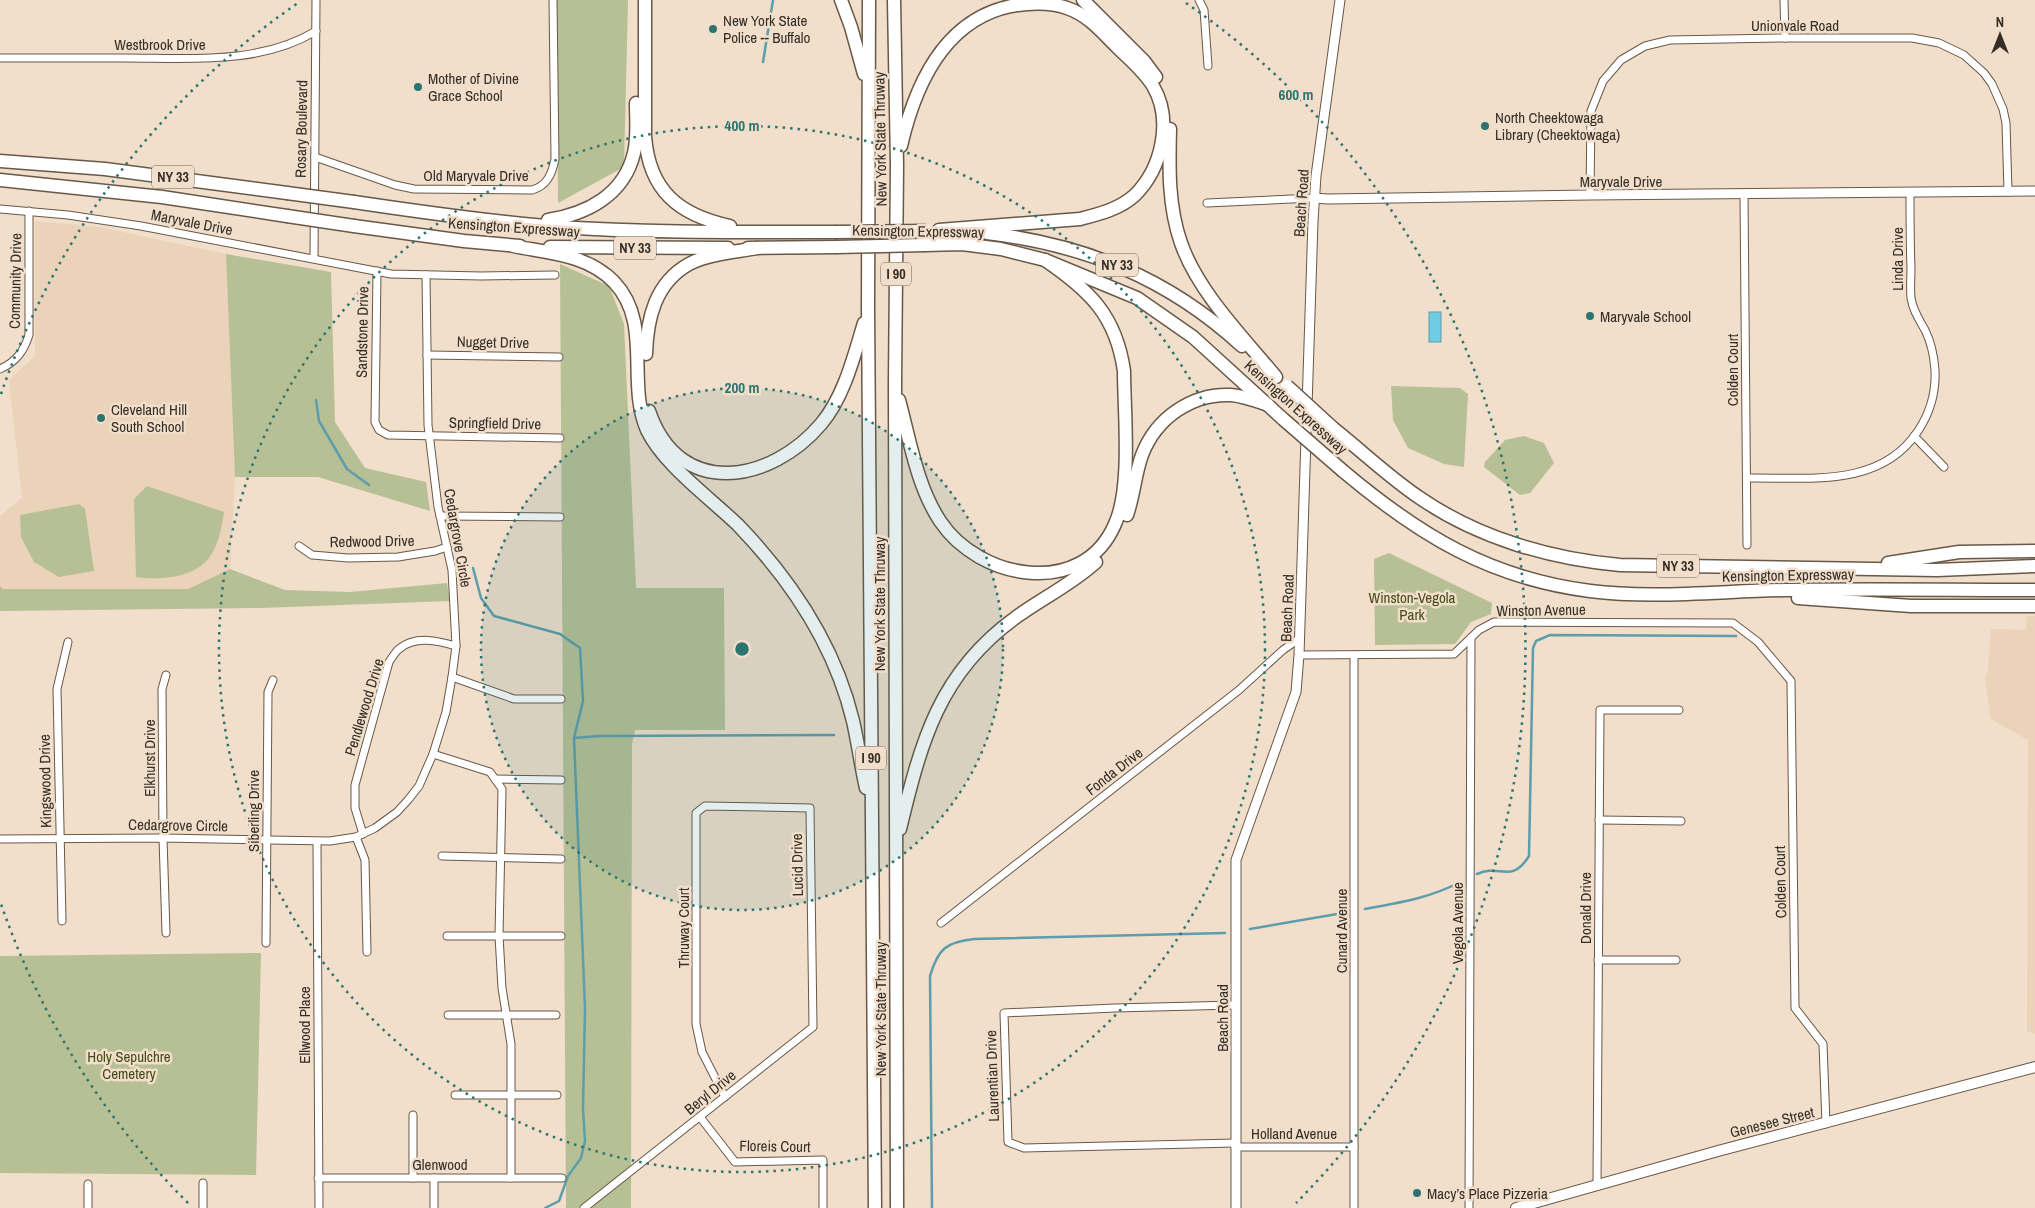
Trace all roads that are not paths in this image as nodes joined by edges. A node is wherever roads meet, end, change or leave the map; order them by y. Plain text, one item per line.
1 (316, 0) edge
2 (553, 0) edge
3 (638, 0) edge
4 (644, 0) edge
5 (841, 0) edge
6 (868, 0) edge
7 (894, 0) edge
8 (1083, 0) edge
9 (1199, 0) edge
10 (1340, 0) edge
11 (1784, 0) edge
12 (316, 31) junction
13 (1785, 38) junction
14 (0, 58) edge
15 (1208, 66) dead end
16 (869, 99) junction
17 (315, 157) junction
18 (0, 161) edge
19 (897, 165) junction
20 (0, 180) edge
21 (2035, 191) edge
22 (1910, 192) junction
23 (2008, 192) junction
24 (1744, 194) junction
25 (1590, 195) junction
26 (1314, 198) junction
27 (1207, 203) dead end
28 (0, 209) edge
29 (29, 211) junction
30 (528, 224) junction
31 (939, 230) junction
32 (757, 232) junction
33 (513, 246) junction
34 (756, 248) junction
35 (314, 258) junction
36 (1045, 260) junction
37 (378, 271) junction
38 (426, 274) junction
39 (555, 275) dead end
40 (868, 308) junction
41 (427, 355) junction
42 (559, 357) dead end
43 (0, 369) edge
44 (1276, 376) junction
45 (895, 383) junction
46 (1268, 405) junction
47 (429, 435) junction
48 (1914, 436) junction
49 (560, 438) dead end
50 (1944, 467) dead end
51 (1747, 478) junction
52 (440, 516) junction
53 (560, 517) dead end
54 (1747, 545) dead end
55 (299, 546) dead end
56 (447, 547) junction
57 (2035, 551) edge
58 (2035, 566) edge
59 (1836, 568) junction
60 (2035, 590) edge
61 (1718, 592) junction
62 (2035, 606) edge
63 (1300, 638) junction
64 (1471, 638) junction
65 (68, 642) dead end
66 (1758, 642) joint
67 (456, 646) junction
68 (1300, 655) junction
69 (1354, 655) junction
70 (166, 675) dead end
71 (452, 677) junction
72 (273, 680) dead end
73 (561, 699) dead end
74 (1679, 710) dead end
75 (433, 754) junction
76 (495, 779) junction
77 (561, 780) dead end
78 (755, 808) joint
79 (872, 819) junction
80 (1599, 820) junction
81 (1681, 821) dead end
82 (359, 835) junction
83 (60, 838) junction
84 (163, 838) junction
85 (0, 839) edge
86 (267, 841) junction
87 (317, 842) junction
88 (895, 849) junction
89 (442, 856) dead end
90 (499, 858) junction
91 (561, 859) dead end
92 (62, 921) dead end
93 (941, 923) dead end
94 (166, 933) dead end
95 (447, 936) dead end
96 (499, 936) junction
97 (561, 936) dead end
98 (266, 943) dead end
99 (367, 952) dead end
100 (1598, 960) junction
101 (1676, 960) dead end
102 (812, 976) joint
103 (1236, 1006) junction
104 (448, 1015) dead end
105 (506, 1015) junction
106 (556, 1016) dead end
107 (2035, 1067) edge
108 (455, 1095) dead end
109 (511, 1095) junction
110 (557, 1095) dead end
111 (725, 1097) junction
112 (413, 1115) dead end
113 (700, 1117) junction
114 (1826, 1124) junction
115 (1236, 1145) junction
116 (1354, 1147) junction
117 (318, 1178) junction
118 (413, 1178) junction
119 (434, 1178) junction
120 (511, 1178) junction
121 (562, 1178) dead end
122 (203, 1183) dead end
123 (88, 1184) dead end
124 (1597, 1185) junction
125 (88, 1208) edge
126 (203, 1208) edge
127 (319, 1208) edge
128 (434, 1208) edge
129 (584, 1208) edge
130 (823, 1208) edge
131 (875, 1208) edge
132 (897, 1208) edge
133 (1236, 1208) edge
134 (1354, 1208) edge
135 (1469, 1208) edge
136 (1516, 1208) edge

1 - 12 street, Rosary Boulevard
2 - 17 street, Old Maryvale Drive
3 - 30 highway
4 - 32 highway
5 - 16 highway
6 - 16 highway, New York State Thruway / I 90
7 - 19 highway, New York State Thruway / I 90
8 - 44 highway
9 - 15 street
10 - 26 street, Beach Road
11 - 13 street
12 - 14 street, Westbrook Drive
12 - 17 street, Rosary Boulevard
13 - 23 street, Unionvale Road
13 - 25 street, Unionvale Road
16 - 40 highway, New York State Thruway / I 90
17 - 35 street, Rosary Boulevard
18 - 30 highway, Kensington Expressway / NY 33, bridge
19 - 31 highway
19 - 45 highway, New York State Thruway / I 90
20 - 33 highway, Kensington Expressway / NY 33, bridge
21 - 23 street, Maryvale Drive
22 - 23 street, Maryvale Drive
22 - 24 street, Maryvale Drive
22 - 48 street, Linda Drive
24 - 25 street, Maryvale Drive
24 - 51 street, Colden Court
25 - 26 street, Maryvale Drive
26 - 27 street, Maryvale Drive
26 - 63 street, Beach Road
28 - 29 street, Maryvale Drive
29 - 35 street, Maryvale Drive
29 - 43 street, Community Drive
30 - 32 highway, Kensington Expressway / NY 33
31 - 32 highway, Kensington Expressway / NY 33, bridge
31 - 44 highway, Kensington Expressway / NY 33
33 - 34 highway, Kensington Expressway / NY 33
33 - 79 highway
34 - 36 highway, Kensington Expressway / NY 33, bridge
34 - 40 highway
35 - 37 street, Maryvale Drive
36 - 45 highway
36 - 46 highway, Kensington Expressway / NY 33
37 - 38 street, Sandstone Drive
37 - 47 street, Sandstone Drive
38 - 39 street, Sandstone Drive
38 - 41 street, Cedargrove Circle
40 - 79 highway, New York State Thruway / I 90
41 - 42 street, Nugget Drive
41 - 47 street, Cedargrove Circle
44 - 59 highway, Kensington Expressway / NY 33, bridge
45 - 88 highway, New York State Thruway / I 90
46 - 61 highway, Kensington Expressway / NY 33, bridge
46 - 88 highway
47 - 49 street, Springfield Drive
47 - 52 street, Cedargrove Circle
48 - 50 street
48 - 51 street, Linda Drive
51 - 54 street, Colden Court
52 - 53 street
52 - 56 street, Cedargrove Circle
55 - 56 street, Redwood Drive
56 - 67 street, Cedargrove Circle
57 - 59 highway
58 - 59 highway, Kensington Expressway / NY 33
60 - 61 highway, Kensington Expressway / NY 33
61 - 62 highway
63 - 68 street, Beach Road
63 - 93 street, Fonda Drive
64 - 66 street, Winston Avenue
64 - 69 street, Winston Avenue
64 - 135 street, Vegola Avenue
65 - 83 street, Kingswood Drive
66 - 114 street, Colden Court
67 - 71 street, Cedargrove Circle
67 - 82 street, Pendlewood Drive
68 - 69 street, Winston Avenue
68 - 103 street, Beach Road
69 - 116 street, Cunard Avenue
70 - 84 street, Elkhurst Drive
71 - 73 street
71 - 75 street, Cedargrove Circle
72 - 86 street, Siberling Drive
74 - 80 street, Donald Drive
75 - 76 street
75 - 82 street, Cedargrove Circle
76 - 77 street
76 - 90 street
78 - 102 street, Lucid Drive
78 - 111 street, Thruway Court
79 - 131 highway, New York State Thruway / I 90
80 - 81 street
80 - 100 street, Donald Drive
82 - 87 street, Cedargrove Circle
82 - 99 street, Pendlewood Drive
83 - 84 street, Cedargrove Circle
83 - 85 street, Cedargrove Circle
83 - 92 street, Kingswood Drive
84 - 86 street, Cedargrove Circle
84 - 94 street, Elkhurst Drive
86 - 87 street, Cedargrove Circle
86 - 98 street, Siberling Drive
87 - 117 street, Ellwood Place
88 - 132 highway, New York State Thruway / I 90
89 - 90 street
90 - 91 street
90 - 96 street
95 - 96 street
96 - 97 street
96 - 105 street
100 - 101 street
100 - 124 street, Donald Drive
102 - 111 street, Beryl Drive
103 - 115 street, Beach Road
103 - 115 street, Laurentian Drive
104 - 105 street
105 - 106 street
105 - 109 street
107 - 114 main road, Genesee Street
108 - 109 street
109 - 110 street
109 - 120 street
111 - 113 street, Beryl Drive
112 - 118 street
113 - 129 street, Beryl Drive
113 - 130 street, Floreis Court
114 - 124 main road, Genesee Street
115 - 116 street, Holland Avenue
115 - 133 street, Beach Road
116 - 134 street, Cunard Avenue
117 - 118 street, Glenwood
117 - 127 street, Ellwood Place
118 - 119 street, Glenwood
119 - 120 street, Glenwood
119 - 128 street
120 - 121 street, Glenwood
122 - 126 street
123 - 125 street
124 - 136 main road, Genesee Street

